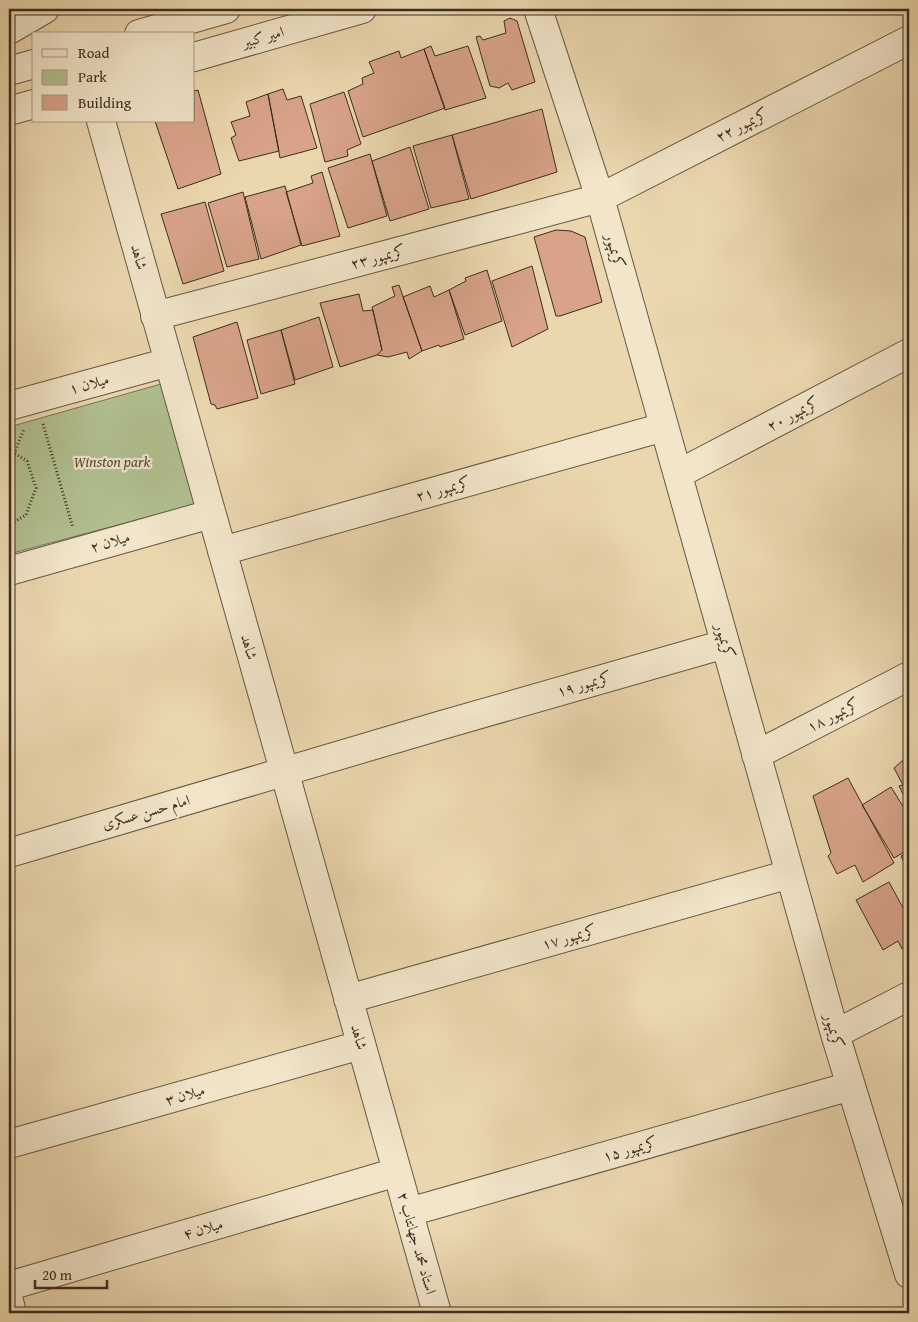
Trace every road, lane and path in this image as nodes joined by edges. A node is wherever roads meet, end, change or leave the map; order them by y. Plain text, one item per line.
1 (46, 9) edge
2 (226, 9) edge
3 (362, 9) edge
4 (538, 9) edge
5 (9, 30) edge
6 (146, 32) edge
7 (909, 40) edge
8 (195, 57) edge
9 (32, 65) edge
10 (9, 71) edge
11 (32, 105) edge
12 (9, 111) edge
13 (100, 122) edge
14 (600, 198) junction
15 (155, 316) junction
16 (909, 353) edge
17 (169, 362) junction
18 (35, 399) junction
19 (9, 406) edge
20 (664, 427) junction
21 (9, 450) edge
22 (678, 474) junction
23 (211, 514) junction
24 (9, 524) edge
25 (80, 551) junction
26 (222, 551) junction
27 (9, 571) edge
28 (725, 644) junction
29 (909, 676) edge
30 (756, 754) junction
31 (284, 772) junction
32 (9, 853) edge
33 (790, 874) junction
34 (909, 996) edge
35 (348, 999) junction
36 (835, 1034) junction
37 (361, 1045) junction
38 (851, 1086) junction
39 (9, 1144) edge
40 (397, 1172) junction
41 (408, 1212) junction
42 (909, 1274) edge
43 (9, 1286) edge
44 (9, 1301) edge
45 (12, 1313) edge
46 (437, 1313) edge

1 - 5 street
2 - 6 street
3 - 8 street, امیر کبیر
4 - 14 street, کریمپور
7 - 14 street, کریمپور ۲۲
9 - 10 street
11 - 12 street
13 - 15 street, شاهد
14 - 15 street, کریمپور ۲۳
14 - 20 street, کریمپور
15 - 17 street, شاهد
16 - 22 street, کریمپور ۲۰
17 - 18 street, میلان ۱
17 - 23 street, شاهد
18 - 19 street, میلان ۱
18 - 25 path
20 - 22 street, کریمپور
20 - 26 street, کریمپور ۲۱
21 - 24 path
22 - 28 street, کریمپور
23 - 25 street, میلان ۲
23 - 26 street, شاهد
25 - 27 street, میلان ۲
26 - 31 street, شاهد
28 - 30 street, کریمپور
28 - 31 street, کریمپور ۱۹
29 - 30 street, کریمپور ۱۸
30 - 33 street, کریمپور
31 - 32 street, امام حسن عسکری
31 - 35 street, شاهد
33 - 35 street, کریمپور ۱۷
33 - 36 street, کریمپور
34 - 36 street
35 - 37 street, شاهد
36 - 38 street, کریمپور
37 - 39 street, میلان ۳
37 - 40 street, شاهد
38 - 41 street, کریمپور ۱۵
38 - 42 street, کریمپور
40 - 41 street, استاد محمد جهانتاب ۲
40 - 43 street, میلان ۴
41 - 46 street, استاد محمد جهانتاب ۲
44 - 45 street

